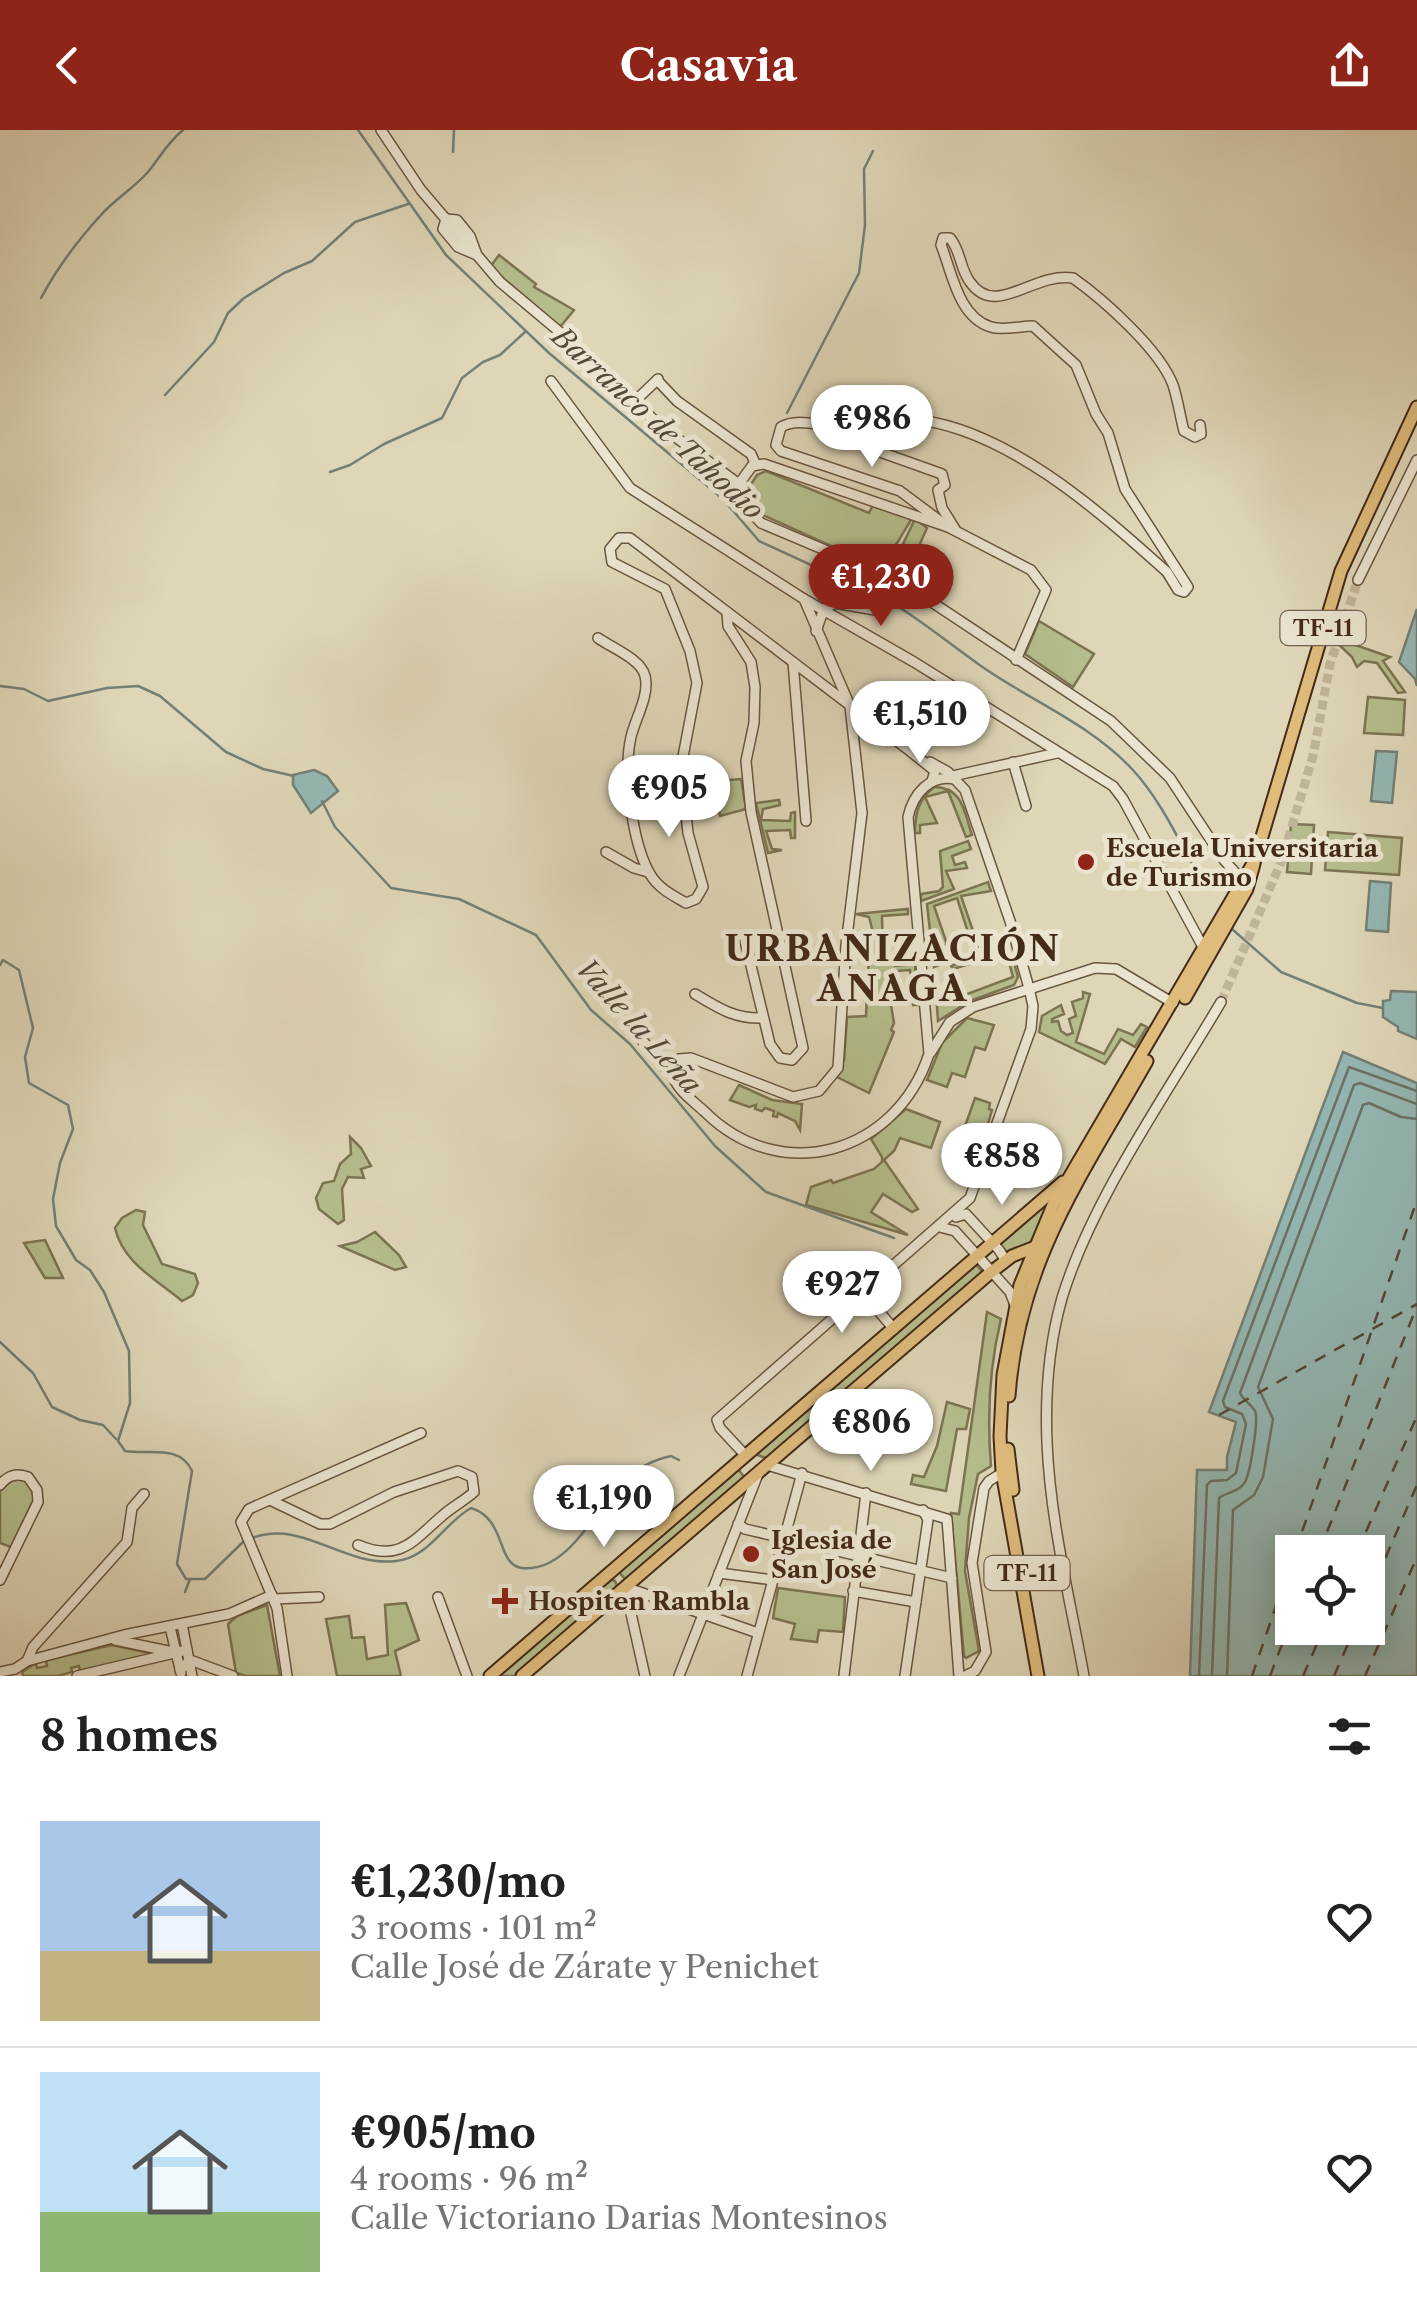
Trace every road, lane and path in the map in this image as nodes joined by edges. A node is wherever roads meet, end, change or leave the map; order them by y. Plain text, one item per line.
1 (381, 130) edge
2 (551, 381) dead end
3 (634, 402) junction
4 (1417, 407) edge
5 (1200, 425) dead end
6 (847, 426) junction
7 (1417, 460) edge
8 (756, 466) junction
9 (834, 469) junction
10 (740, 484) junction
11 (830, 486) junction
12 (948, 528) junction
13 (960, 534) junction
14 (1358, 580) tunnel mouth
15 (916, 592) junction
16 (804, 599) junction
17 (824, 609) junction
18 (727, 612) junction
19 (816, 631) junction
20 (598, 638) dead end
21 (1016, 660) junction
22 (793, 662) junction
23 (850, 706) junction
24 (1034, 738) junction
25 (910, 751) junction
26 (1057, 753) junction
27 (1035, 758) junction
28 (1013, 762) junction
29 (982, 769) junction
30 (951, 777) junction
31 (932, 781) junction
32 (965, 790) junction
33 (1026, 806) dead end
34 (806, 821) dead end
35 (606, 852) dead end
36 (648, 872) junction
37 (1247, 880) junction
38 (746, 942) dead end
39 (1208, 947) junction
40 (1030, 988) junction
41 (695, 994) dead end
42 (1221, 1002) tunnel mouth
43 (1178, 1003) junction
44 (763, 1018) junction
45 (928, 1022) junction
46 (950, 1022) junction
47 (642, 1040) dead end
48 (930, 1054) junction
49 (674, 1067) junction
50 (1118, 1093) junction
51 (1102, 1136) junction
52 (970, 1198) junction
53 (1046, 1204) junction
54 (976, 1226) junction
55 (940, 1227) junction
56 (956, 1231) junction
57 (993, 1243) junction
58 (1040, 1246) junction
59 (976, 1258) junction
60 (1006, 1260) junction
61 (990, 1273) junction
62 (863, 1293) junction
63 (1016, 1306) junction
64 (894, 1329) junction
65 (421, 1433) dead end
66 (743, 1458) junction
67 (760, 1471) junction
68 (1006, 1471) junction
69 (802, 1473) junction
70 (0, 1485) edge
71 (866, 1493) junction
72 (144, 1494) dead end
73 (270, 1500) junction
74 (923, 1510) junction
75 (738, 1524) junction
76 (784, 1538) junction
77 (358, 1545) dead end
78 (856, 1556) junction
79 (919, 1570) junction
80 (609, 1573) junction
81 (719, 1573) junction
82 (952, 1578) junction
83 (0, 1580) edge
84 (773, 1580) junction
85 (625, 1587) junction
86 (853, 1591) junction
87 (273, 1597) junction
88 (318, 1597) dead end
89 (438, 1597) dead end
90 (916, 1602) junction
91 (704, 1613) junction
92 (182, 1624) junction
93 (170, 1627) junction
94 (758, 1634) junction
95 (136, 1639) junction
96 (176, 1653) junction
97 (986, 1654) junction
98 (188, 1655) junction
99 (26, 1661) junction
100 (958, 1661) junction
101 (125, 1671) edge
102 (0, 1672) edge
103 (181, 1673) edge
104 (77, 1676) edge
105 (192, 1676) edge
106 (233, 1676) edge
107 (287, 1676) edge
108 (467, 1676) edge
109 (490, 1676) edge
110 (522, 1676) edge
111 (645, 1676) edge
112 (679, 1676) edge
113 (747, 1676) edge
114 (844, 1676) edge
115 (905, 1676) edge
116 (965, 1676) edge
117 (1042, 1676) edge
118 (1084, 1676) edge

1 - 3 street
2 - 16 street
3 - 8 street
3 - 10 street
4 - 37 main road, TF-11
5 - 6 street
6 - 9 street
6 - 13 street
7 - 14 street
8 - 10 street
8 - 11 street
9 - 11 street
9 - 12 street
10 - 15 street
11 - 12 street
12 - 13 street
13 - 21 street
15 - 17 street
15 - 21 street
16 - 17 street
16 - 19 street
17 - 19 street
17 - 24 street
18 - 22 street
18 - 36 street
18 - 44 street
19 - 23 street
20 - 36 street
21 - 37 street
22 - 23 street
22 - 34 street
23 - 25 street
23 - 49 street
24 - 26 street
24 - 27 street
25 - 30 street
25 - 31 street
26 - 27 street
26 - 39 street
27 - 28 street
28 - 29 street
28 - 33 street
29 - 30 street
29 - 32 street
30 - 31 street
30 - 32 street
31 - 45 street
32 - 40 street
35 - 36 street
37 - 39 main road
38 - 44 street
39 - 43 main road, TF-11
40 - 43 street
40 - 46 street
40 - 52 street
41 - 44 street
42 - 118 street
43 - 50 main road, TF-11
43 - 51 main road, TF-11
45 - 46 street
45 - 48 street
46 - 48 street
47 - 49 street
48 - 49 street
50 - 51 main road
50 - 53 main road, TF-11
51 - 58 main road, TF-11
52 - 54 street
52 - 55 street
53 - 57 main road
53 - 58 main road, TF-11
54 - 56 street
54 - 57 street
55 - 56 street
55 - 62 street
56 - 59 street
57 - 59 main road
57 - 60 street
58 - 60 main road
58 - 63 main road, TF-11
58 - 68 main road, TF-11
59 - 61 street
59 - 64 main road
60 - 61 main road
61 - 63 street
61 - 67 main road
62 - 64 street
62 - 66 street
63 - 68 main road, TF-11
64 - 66 main road
65 - 73 street
66 - 67 main road
66 - 67 main road
66 - 80 main road
67 - 69 street
67 - 75 street
67 - 85 main road
68 - 97 street
68 - 117 main road, TF-11
69 - 71 street
69 - 76 street
70 - 83 street
71 - 74 street
71 - 78 street
72 - 99 street
73 - 77 street
73 - 87 street
74 - 79 street
74 - 82 street
75 - 76 street
75 - 81 street
76 - 78 street
76 - 84 street
78 - 79 street
78 - 86 street
79 - 82 street
79 - 90 street
80 - 85 main road
80 - 109 main road
81 - 84 street
81 - 91 street
82 - 100 street
84 - 94 street
85 - 91 street
85 - 110 main road
85 - 111 street
86 - 90 street
86 - 114 street
87 - 88 street
87 - 92 street
87 - 107 street
89 - 108 street
90 - 115 street
91 - 94 street
91 - 112 street
92 - 93 street
92 - 98 street
93 - 95 street
93 - 96 street
94 - 113 street
95 - 96 street
95 - 99 street
96 - 98 street
96 - 101 street
96 - 103 street
97 - 100 street
97 - 116 street
98 - 103 street
98 - 105 street
98 - 106 street
99 - 102 street
100 - 116 street
101 - 104 street

